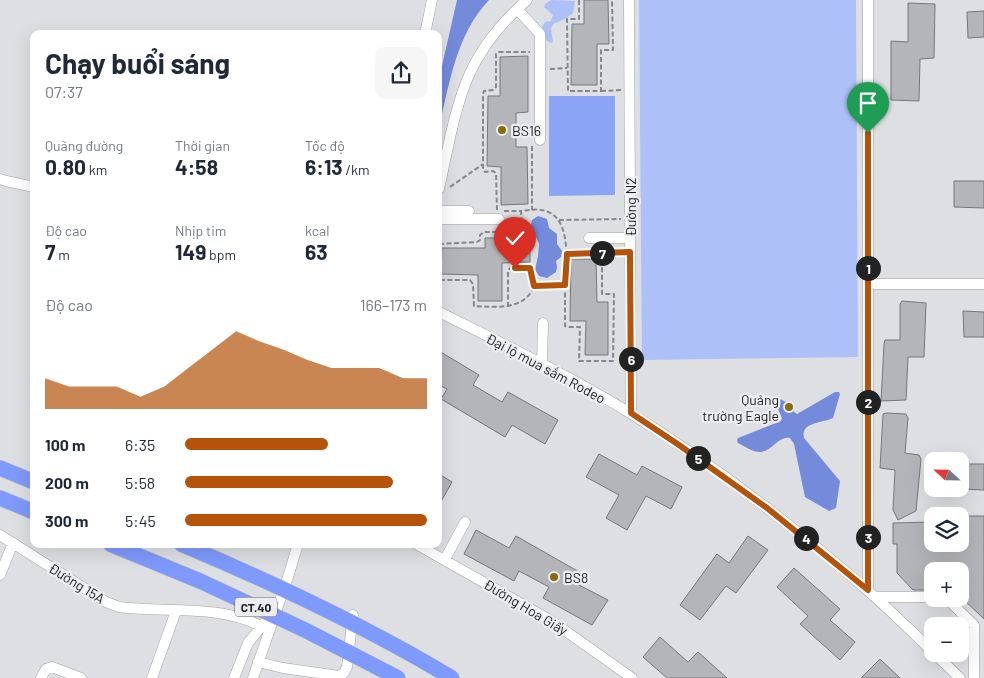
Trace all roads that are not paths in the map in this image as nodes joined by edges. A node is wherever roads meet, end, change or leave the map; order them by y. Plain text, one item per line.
1 (432, 0) edge
2 (527, 0) edge
3 (629, 0) edge
4 (868, 0) edge
5 (518, 8) junction
6 (426, 30) edge
7 (536, 140) road end
8 (2, 183) edge
9 (30, 186) edge
10 (442, 189) edge
11 (442, 211) edge
12 (469, 211) dead end
13 (442, 219) edge
14 (499, 220) dead end
15 (589, 238) dead end
16 (630, 238) junction
17 (868, 284) junction
18 (984, 284) edge
19 (442, 314) edge
20 (543, 323) dead end
21 (542, 364) junction
22 (631, 413) junction
23 (0, 468) edge
24 (30, 480) edge
25 (0, 498) edge
26 (30, 510) edge
27 (465, 522) dead end
28 (0, 535) edge
29 (13, 543) junction
30 (119, 548) edge
31 (190, 548) edge
32 (297, 548) edge
33 (424, 548) edge
34 (445, 559) junction
35 (0, 575) edge
36 (872, 594) junction
37 (924, 597) edge
38 (955, 607) edge
39 (277, 610) junction
40 (176, 611) junction
41 (354, 614) dead end
42 (261, 626) junction
43 (924, 643) edge
44 (258, 662) junction
45 (943, 662) edge
46 (41, 678) edge
47 (81, 678) edge
48 (152, 678) edge
49 (234, 678) edge
50 (253, 678) edge
51 (398, 678) edge
52 (452, 678) edge
53 (632, 678) edge
54 (960, 678) edge
55 (974, 678) edge

1 - 6 street
2 - 5 street
3 - 16 street, Đường N2
4 - 17 street
5 - 7 street
5 - 10 street
8 - 9 street
11 - 12 street
13 - 14 street
15 - 16 street
16 - 22 street, Đường N2
17 - 18 street
17 - 36 street
19 - 21 street, Đại lộ mua sắm Rodeo
20 - 21 street
21 - 22 street, Đại lộ mua sắm Rodeo
22 - 36 street, Đại lộ mua sắm Rodeo
23 - 24 highway
25 - 26 highway
27 - 34 street
28 - 29 street, Đường 15A
29 - 35 street
29 - 40 street, Đường 15A
30 - 51 highway, CT.40, bridge
31 - 52 highway, CT.40, bridge
32 - 39 street
33 - 34 street, Đường Hoa Giấy
34 - 53 street, Đường Hoa Giấy
36 - 37 street
36 - 43 street, Đại lộ mua sắm Rodeo
38 - 55 street
39 - 42 street
39 - 44 street
40 - 42 street, Đường 15A
40 - 48 street
41 - 44 street
42 - 49 street
44 - 50 street
45 - 54 street
46 - 47 street

